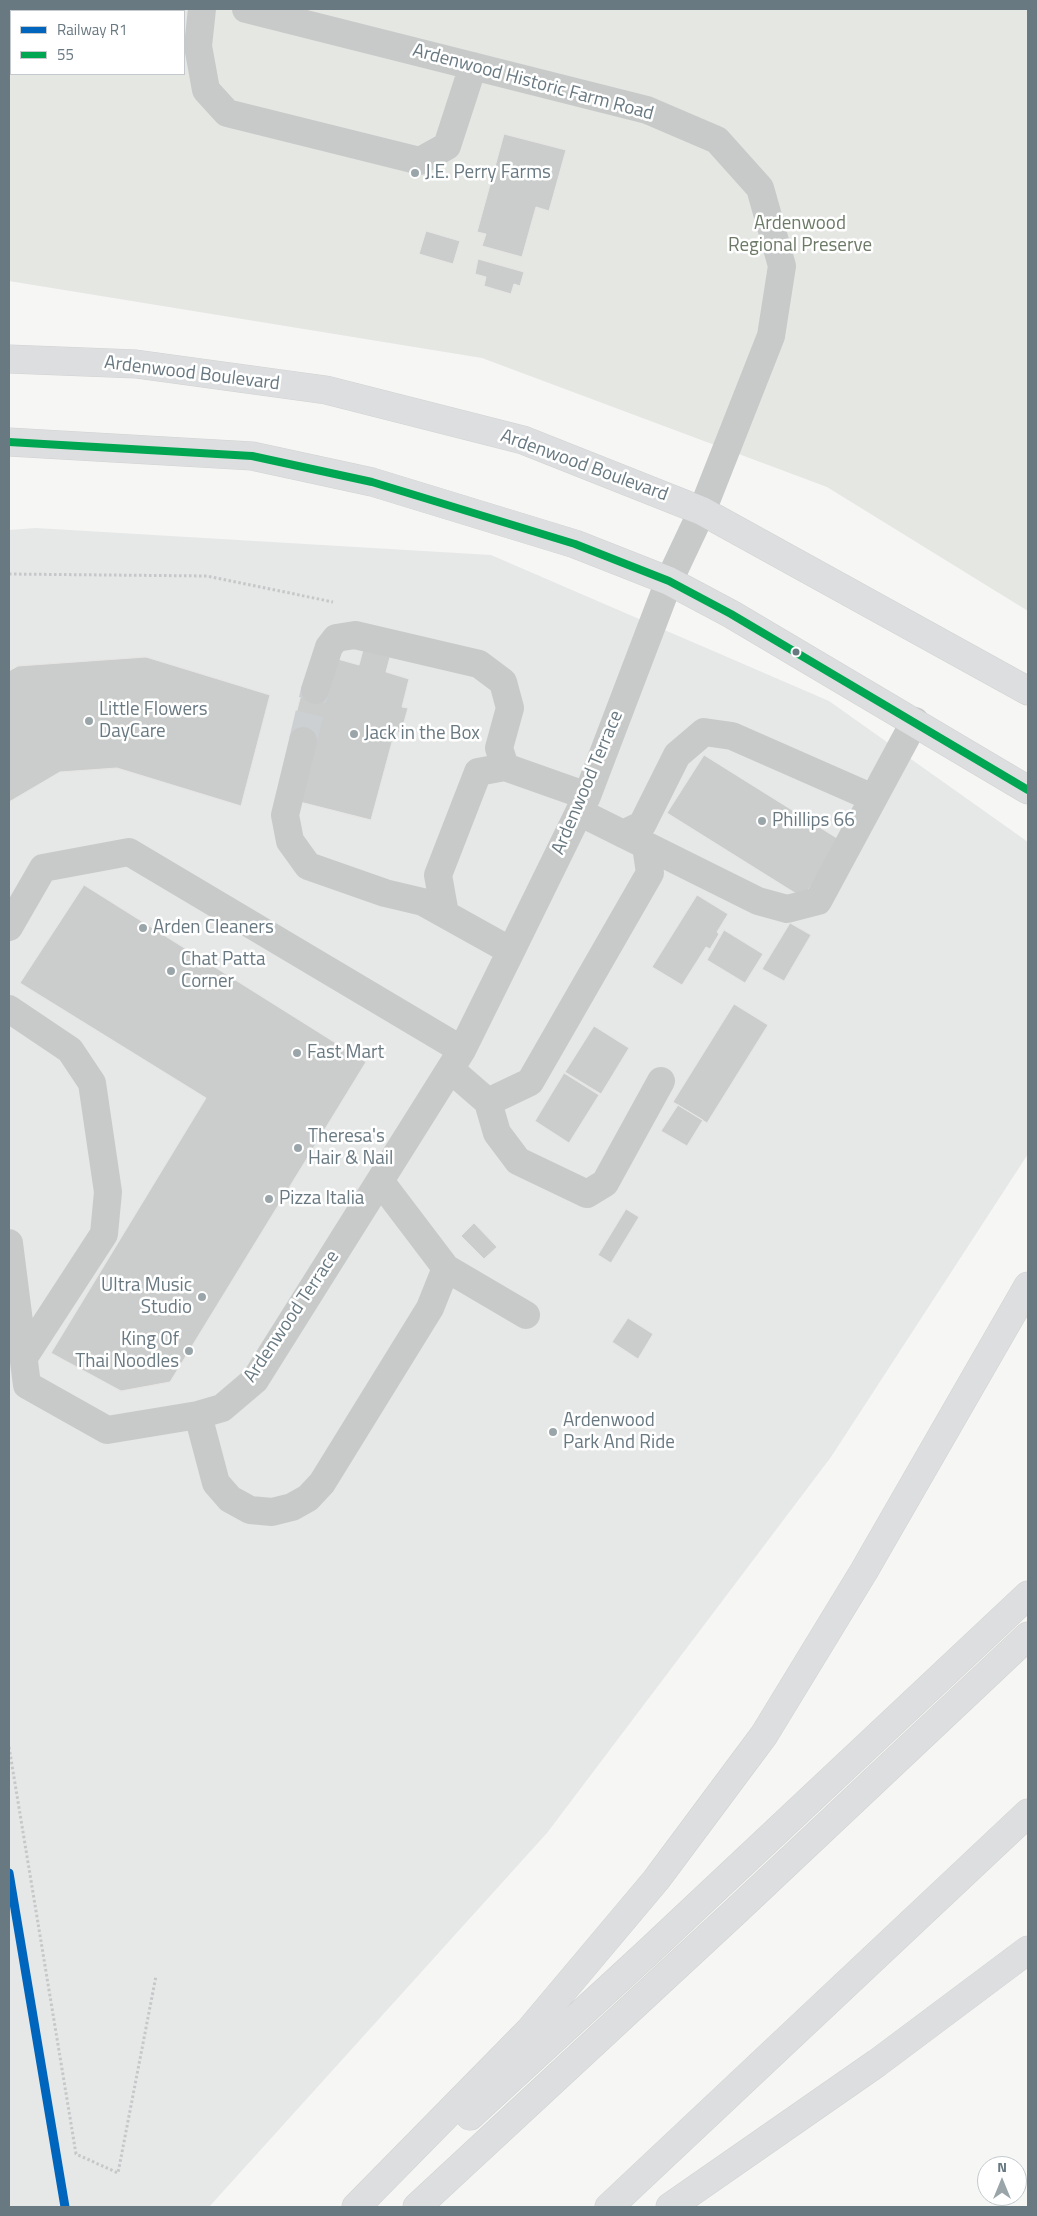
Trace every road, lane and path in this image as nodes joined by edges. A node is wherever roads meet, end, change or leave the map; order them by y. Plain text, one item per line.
1 (202, 9) edge
2 (246, 9) edge
3 (473, 66) junction
4 (9, 360) edge
5 (9, 442) edge
6 (702, 511) junction
7 (9, 574) edge
8 (669, 581) junction
9 (334, 602) dead end
10 (315, 690) tunnel mouth
11 (1028, 691) edge
12 (914, 721) junction
13 (303, 741) tunnel mouth
14 (506, 767) junction
15 (1028, 790) edge
16 (873, 798) junction
17 (583, 804) junction
18 (635, 840) junction
19 (445, 914) junction
20 (9, 928) edge
21 (511, 951) junction
22 (9, 1009) edge
23 (456, 1059) junction
24 (661, 1081) dead end
25 (488, 1102) junction
26 (380, 1180) junction
27 (9, 1243) edge
28 (446, 1268) junction
29 (1028, 1286) edge
30 (526, 1315) dead end
31 (24, 1357) junction
32 (198, 1415) junction
33 (1028, 1595) edge
34 (1028, 1636) edge
35 (9, 1748) edge
36 (1028, 1813) edge
37 (1028, 1950) edge
38 (156, 1976) dead end
39 (356, 2207) edge
40 (370, 2207) edge
41 (417, 2207) edge
42 (609, 2207) edge
43 (670, 2207) edge

1 - 3 street
2 - 3 street, Ardenwood Historic Farm Road
3 - 6 street, Ardenwood Historic Farm Road
4 - 6 main road, Ardenwood Boulevard
5 - 8 main road
6 - 8 street, Ardenwood Terrace
6 - 11 main road, Ardenwood Boulevard
7 - 9 path
8 - 12 main road
8 - 17 street, Ardenwood Terrace
10 - 14 street
12 - 15 main road
12 - 16 street
13 - 19 street
14 - 17 street
14 - 19 street
16 - 18 street
16 - 18 street
17 - 18 street
17 - 21 street, Ardenwood Terrace
18 - 25 street
19 - 21 street
20 - 23 street
21 - 23 street, Ardenwood Terrace
22 - 31 street
23 - 25 street
23 - 26 street, Ardenwood Terrace
24 - 25 street
26 - 28 street
26 - 32 street, Ardenwood Terrace
27 - 31 street, Ardenwood Terrace
28 - 30 street
28 - 32 street
29 - 39 main road
31 - 32 street, Ardenwood Terrace
33 - 40 main road
34 - 41 main road
35 - 38 path
36 - 42 main road
37 - 43 main road

